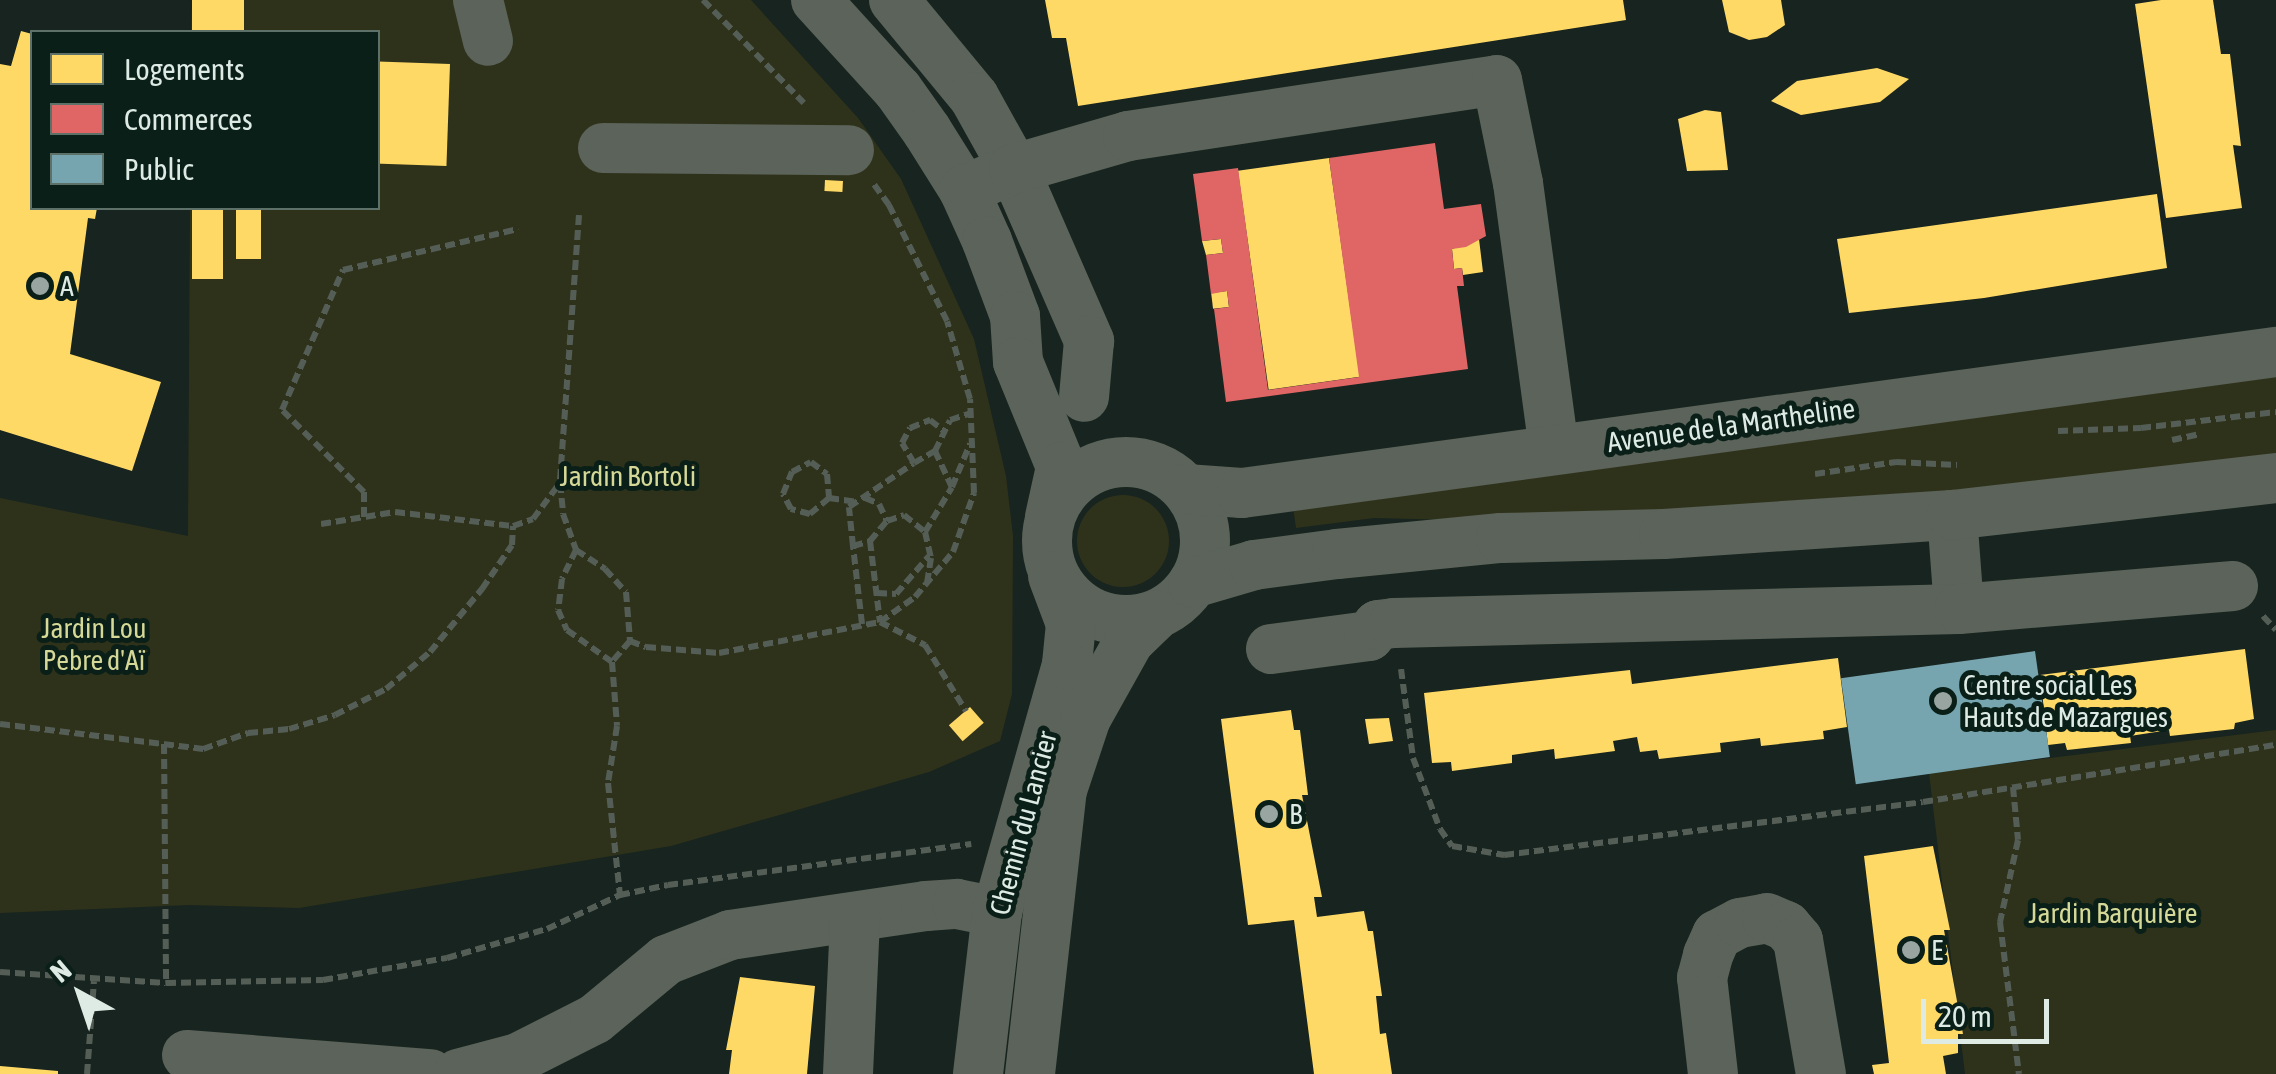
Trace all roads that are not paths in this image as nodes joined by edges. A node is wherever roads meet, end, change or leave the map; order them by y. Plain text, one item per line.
1 (816, 0) edge
2 (894, 0) edge
3 (602, 148) dead end
4 (849, 150) road end
5 (1014, 169) junction
6 (964, 190) junction
7 (1014, 316) junction
8 (2276, 352) edge
9 (1084, 397) junction
10 (1554, 449) junction
11 (1141, 463) junction
12 (2276, 478) edge
13 (1186, 489) junction
14 (1952, 515) junction
15 (1050, 517) junction
16 (1372, 551) junction
17 (1053, 576) junction
18 (1193, 583) junction
19 (2233, 586) dead end
20 (1959, 609) junction
21 (1156, 615) junction
22 (1386, 624) junction
23 (1271, 649) dead end
24 (997, 912) junction
25 (855, 917) junction
26 (188, 1056) dead end
27 (430, 1074) edge
28 (458, 1074) edge
29 (848, 1074) edge
30 (978, 1074) edge
31 (1030, 1074) edge
32 (1714, 1074) edge
33 (1821, 1074) edge

1 - 6 street
2 - 5 street
3 - 4 street
5 - 6 street
5 - 9 street
5 - 10 street
6 - 7 street
7 - 9 street
7 - 15 street
8 - 10 street, Avenue de la Martheline
9 - 11 street
10 - 13 street, Avenue de la Martheline
11 - 13 street
11 - 15 street
12 - 14 street
13 - 18 street
14 - 16 street
14 - 20 street
15 - 17 street
16 - 18 street
16 - 22 street
17 - 21 street
17 - 24 street, Chemin du Lancier
18 - 21 street
19 - 20 street
20 - 22 street
21 - 31 street, Chemin du Lancier
22 - 23 street
24 - 25 street
24 - 30 street, Chemin du Lancier
25 - 28 street
25 - 29 street
26 - 27 street
32 - 33 street

